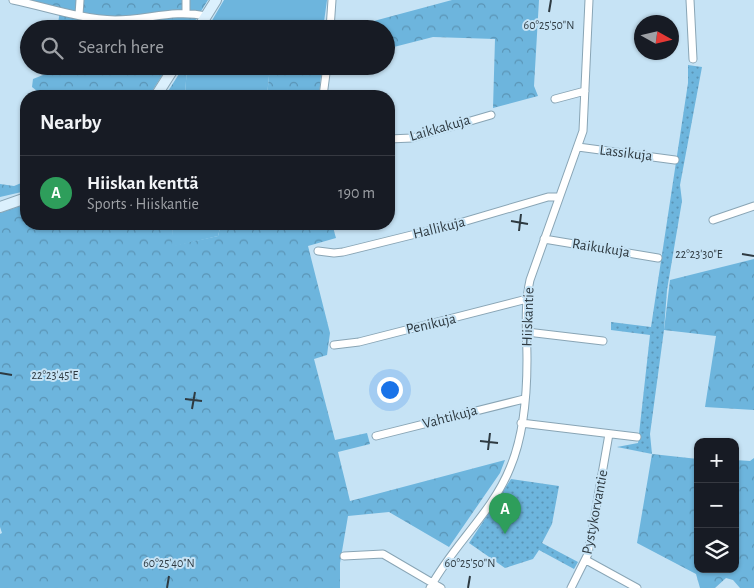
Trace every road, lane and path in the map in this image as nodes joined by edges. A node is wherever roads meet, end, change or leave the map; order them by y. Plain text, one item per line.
1 (13, 0) edge
2 (80, 0) edge
3 (186, 0) edge
4 (216, 0) edge
5 (332, 0) edge
6 (589, 0) edge
7 (690, 0) edge
8 (186, 12) junction
9 (79, 16) junction
10 (206, 16) junction
11 (204, 20) edge
12 (331, 20) edge
13 (693, 59) dead end
14 (169, 75) edge
15 (326, 75) edge
16 (160, 90) edge
17 (324, 90) edge
18 (585, 91) junction
19 (555, 98) dead end
20 (491, 115) dead end
21 (395, 139) edge
22 (578, 147) junction
23 (675, 160) dead end
24 (558, 197) junction
25 (20, 200) edge
26 (754, 206) edge
27 (0, 207) edge
28 (713, 220) dead end
29 (544, 239) junction
30 (318, 251) dead end
31 (658, 258) dead end
32 (527, 299) junction
33 (527, 332) junction
34 (603, 341) dead end
35 (334, 346) dead end
36 (524, 399) junction
37 (522, 423) junction
38 (609, 434) junction
39 (376, 436) dead end
40 (637, 437) dead end
41 (344, 556) dead end
42 (586, 560) junction
43 (431, 586) edge
44 (441, 588) edge
45 (571, 588) edge
46 (637, 588) edge

1 - 9 street
2 - 9 street
3 - 8 street
4 - 10 street
5 - 12 street
6 - 18 street, Hiiskantie
7 - 13 street
8 - 9 street
8 - 10 street
10 - 11 street
14 - 16 street
15 - 17 street
18 - 19 street
18 - 22 street, Hiiskantie
20 - 21 street, Laikkakuja
22 - 23 street, Lassikuja
22 - 24 street, Hiiskantie
24 - 29 street, Hiiskantie
24 - 30 street, Hallikuja
25 - 27 street
26 - 28 street
29 - 31 street, Raikukuja
29 - 32 street, Hiiskantie
32 - 33 street, Hiiskantie
32 - 35 street, Penikuja
33 - 34 street
33 - 36 street, Hiiskantie
36 - 37 street, Hiiskantie
36 - 39 street, Vahtikuja
37 - 38 street
37 - 43 street, Hiiskantie
38 - 40 street
38 - 42 street, Pystykorvantie
41 - 43 street
42 - 45 street, Pystykorvantie
42 - 46 street
43 - 44 street

